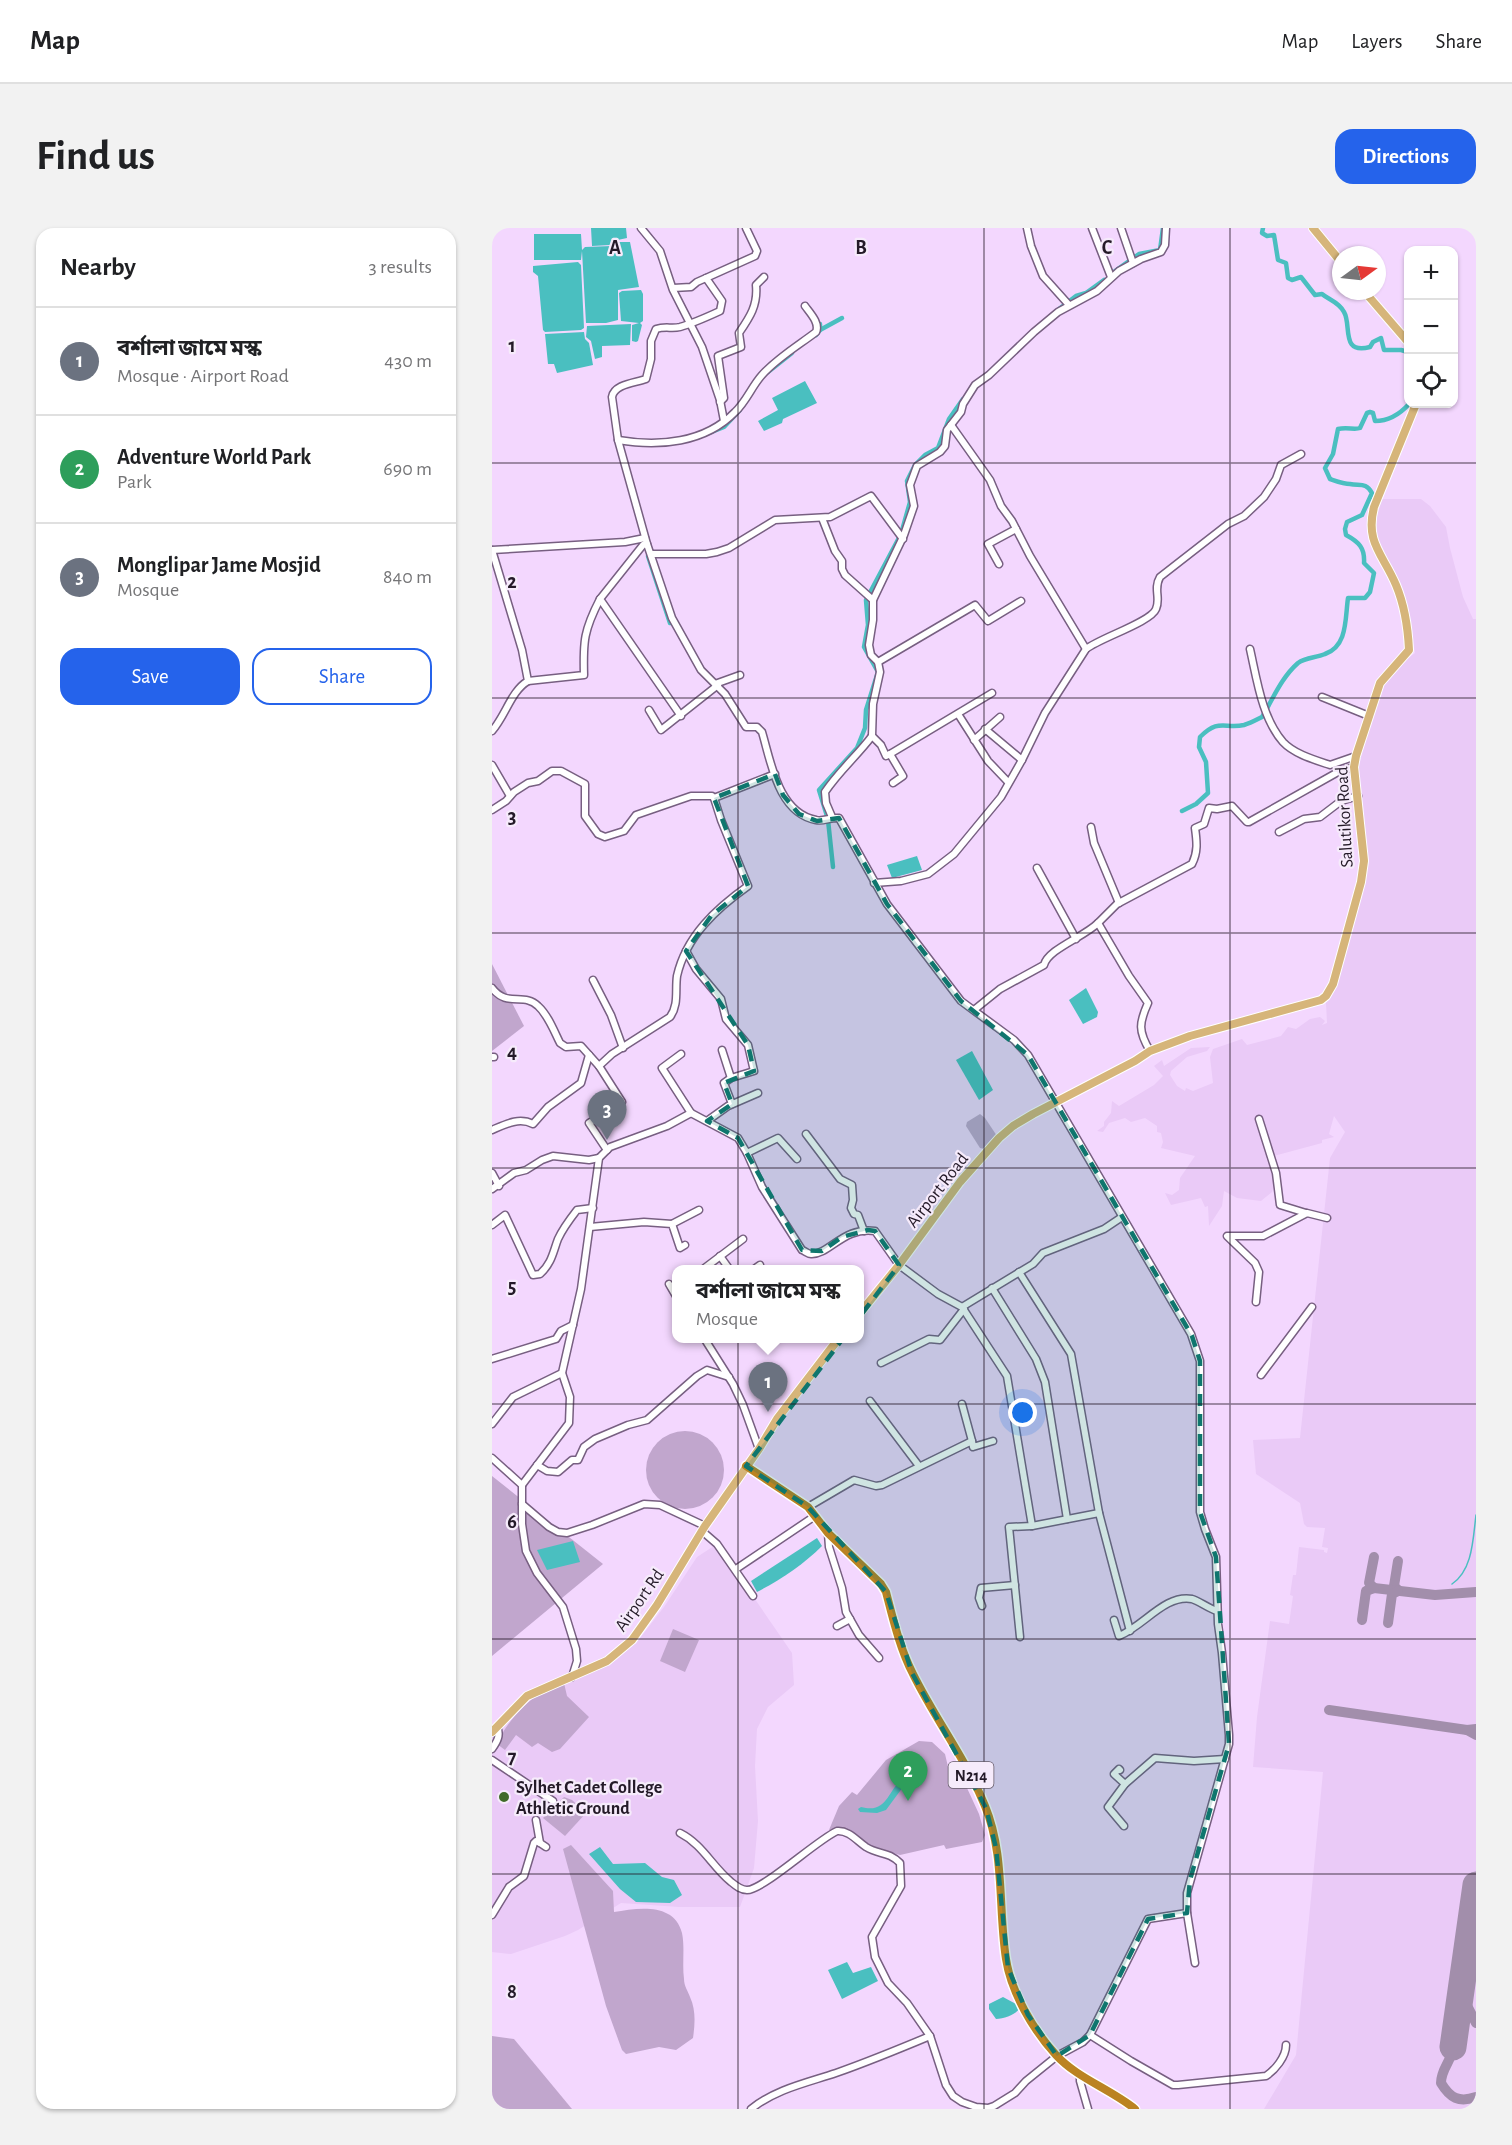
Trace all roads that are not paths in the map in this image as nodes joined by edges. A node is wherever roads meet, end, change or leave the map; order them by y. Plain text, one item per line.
1 (641, 228) edge
2 (746, 228) edge
3 (1027, 228) edge
4 (1092, 228) edge
5 (1121, 228) edge
6 (1166, 228) edge
7 (1313, 228) edge
8 (1332, 251) edge
9 (1133, 263) junction
10 (764, 277) dead end
11 (1111, 277) junction
12 (706, 278) junction
13 (673, 288) junction
14 (1372, 300) edge
15 (1069, 305) junction
16 (805, 306) dead end
17 (690, 323) junction
18 (1404, 337) edge
19 (720, 402) junction
20 (1414, 408) edge
21 (724, 421) junction
22 (951, 425) junction
23 (618, 440) junction
24 (1301, 454) dead end
25 (822, 518) junction
26 (1016, 529) junction
27 (901, 537) junction
28 (646, 541) junction
29 (492, 550) edge
30 (651, 554) junction
31 (999, 564) dead end
32 (869, 597) junction
33 (600, 599) junction
34 (1021, 601) dead end
35 (1086, 649) junction
36 (1250, 649) dead end
37 (878, 662) junction
38 (740, 675) dead end
39 (528, 681) junction
40 (717, 685) junction
41 (992, 693) dead end
42 (1322, 697) dead end
43 (649, 710) dead end
44 (958, 714) junction
45 (681, 716) junction
46 (1369, 716) junction
47 (1000, 717) dead end
48 (985, 729) junction
49 (492, 731) edge
50 (872, 736) junction
51 (974, 740) junction
52 (890, 754) junction
53 (1356, 756) junction
54 (1023, 760) junction
55 (492, 765) edge
56 (1354, 767) junction
57 (775, 774) junction
58 (1008, 782) junction
59 (893, 783) dead end
60 (510, 796) junction
61 (1358, 796) junction
62 (714, 798) junction
63 (492, 810) edge
64 (832, 817) junction
65 (1091, 827) dead end
66 (1279, 832) dead end
67 (1037, 868) dead end
68 (874, 883) junction
69 (1119, 903) junction
70 (1098, 922) junction
71 (1076, 939) junction
72 (686, 951) junction
73 (593, 980) dead end
74 (492, 988) edge
75 (974, 1010) junction
76 (623, 1048) junction
77 (722, 1050) dead end
78 (1150, 1051) junction
79 (681, 1054) dead end
80 (589, 1055) junction
81 (599, 1066) junction
82 (731, 1078) junction
83 (758, 1093) dead end
84 (1055, 1102) junction
85 (732, 1104) junction
86 (691, 1113) junction
87 (1259, 1119) dead end
88 (706, 1121) junction
89 (492, 1130) edge
90 (806, 1134) dead end
91 (607, 1150) junction
92 (747, 1153) junction
93 (599, 1158) junction
94 (797, 1159) dead end
95 (492, 1173) edge
96 (499, 1186) junction
97 (492, 1189) edge
98 (592, 1208) junction
99 (699, 1210) dead end
100 (1307, 1214) junction
101 (1122, 1217) junction
102 (1327, 1218) dead end
103 (672, 1224) junction
104 (492, 1225) edge
105 (590, 1227) junction
106 (864, 1231) junction
107 (743, 1239) dead end
108 (685, 1245) dead end
109 (720, 1256) junction
110 (708, 1265) edge
111 (727, 1265) edge
112 (899, 1265) junction
113 (1019, 1272) junction
114 (669, 1284) dead end
115 (992, 1288) junction
116 (672, 1289) edge
117 (1256, 1302) dead end
118 (1312, 1307) dead end
119 (864, 1308) edge
120 (963, 1308) junction
121 (573, 1325) junction
122 (708, 1343) edge
123 (835, 1343) edge
124 (492, 1359) edge
125 (881, 1363) dead end
126 (562, 1373) junction
127 (1261, 1375) dead end
128 (729, 1377) junction
129 (870, 1401) dead end
130 (962, 1404) dead end
131 (492, 1424) edge
132 (972, 1441) junction
133 (993, 1441) dead end
134 (759, 1449) junction
135 (492, 1458) edge
136 (537, 1465) junction
137 (746, 1466) junction
138 (920, 1466) junction
139 (522, 1485) junction
140 (522, 1503) junction
141 (808, 1508) junction
142 (1099, 1513) junction
143 (815, 1516) junction
144 (1067, 1519) junction
145 (1032, 1526) junction
146 (703, 1529) junction
147 (828, 1533) junction
148 (736, 1569) junction
149 (1015, 1585) junction
150 (753, 1596) dead end
151 (982, 1606) dead end
152 (1217, 1611) junction
153 (850, 1619) junction
154 (1114, 1620) dead end
155 (837, 1626) dead end
156 (1130, 1631) junction
157 (1020, 1637) dead end
158 (879, 1658) dead end
159 (572, 1677) junction
160 (495, 1730) edge
161 (492, 1749) edge
162 (1225, 1759) junction
163 (492, 1760) edge
164 (1120, 1770) dead end
165 (1125, 1784) junction
166 (553, 1801) dead end
167 (536, 1820) dead end
168 (1124, 1826) dead end
169 (680, 1833) dead end
170 (1187, 1913) junction
171 (492, 1915) edge
172 (1196, 1963) dead end
173 (1090, 2035) junction
174 (930, 2037) junction
175 (1286, 2045) dead end
176 (1057, 2056) junction
177 (1080, 2073) junction
178 (963, 2106) edge
179 (994, 2107) edge
180 (751, 2109) edge
181 (1088, 2109) edge
182 (1135, 2109) edge

1 - 13 street
2 - 12 street
3 - 15 street
4 - 11 street
5 - 9 street
6 - 9 street
7 - 8 main road
9 - 11 street
10 - 19 street
11 - 15 street
12 - 13 street
12 - 17 street
13 - 17 street
14 - 18 main road
15 - 22 street
16 - 21 street
17 - 19 street
17 - 23 street
19 - 21 street
20 - 46 main road, Salutikor Road
21 - 23 street
22 - 26 street
22 - 27 street
23 - 28 street
24 - 35 street
25 - 27 street
25 - 30 street
25 - 32 street
26 - 31 street
26 - 35 street
27 - 32 street
28 - 29 street
28 - 30 street
28 - 33 street
29 - 39 street
30 - 40 street
32 - 37 street
33 - 39 street
33 - 45 street
34 - 37 street
35 - 54 street
36 - 53 street
37 - 50 street
38 - 40 street
39 - 49 street
40 - 45 street
40 - 57 street
41 - 44 street
42 - 46 street
43 - 45 street
44 - 51 street
44 - 52 street
46 - 53 main road, Salutikor Road
47 - 48 street
48 - 51 street
48 - 54 street
50 - 52 street
50 - 64 street
51 - 58 street
52 - 59 street
53 - 56 main road, Salutikor Road
54 - 58 street
55 - 60 street
56 - 61 main road, Salutikor Road
56 - 69 street
57 - 62 street
57 - 64 street
58 - 68 street
60 - 62 street
60 - 63 street
61 - 66 street
61 - 78 main road, Salutikor Road
62 - 72 street
64 - 68 street
65 - 69 street
67 - 71 street
68 - 75 street
69 - 70 street
70 - 71 street
70 - 78 street
71 - 75 street
72 - 76 street
72 - 82 street
73 - 76 street
74 - 80 street
75 - 84 street
76 - 81 street
77 - 82 street
78 - 84 main road, Salutikor Road
79 - 86 street
80 - 81 street
80 - 89 street
81 - 91 street
82 - 85 street
83 - 85 street
84 - 101 street
84 - 112 main road, Airport Road
85 - 88 street
86 - 88 street
86 - 91 street
87 - 100 street
88 - 92 street
90 - 106 street
91 - 93 street
92 - 94 street
92 - 106 street
93 - 96 street
93 - 98 street
95 - 96 street
96 - 97 street
98 - 104 street
98 - 105 street
99 - 103 street
100 - 102 street
100 - 117 street
101 - 113 street
101 - 152 street
103 - 105 street
103 - 108 street
105 - 121 street
106 - 112 street
107 - 109 street
109 - 110 street
109 - 111 street
112 - 119 main road, Airport Road
112 - 120 street
113 - 115 street
113 - 142 street
114 - 116 street
115 - 120 street
115 - 144 street
118 - 127 street
120 - 125 street
120 - 145 street
121 - 124 street
121 - 126 street
122 - 128 street
123 - 134 main road
126 - 131 street
126 - 136 street
128 - 134 street
128 - 136 street
129 - 138 street
130 - 132 street
132 - 133 street
132 - 138 street
134 - 137 main road
135 - 139 street
136 - 139 street
137 - 141 highway, N214
137 - 146 main road, Airport Rd
138 - 141 street
139 - 140 street
140 - 146 street
140 - 159 street
141 - 143 highway, N214
142 - 144 street
142 - 156 street
143 - 147 highway, N214
143 - 148 street
144 - 145 street
145 - 149 street
146 - 148 street
146 - 159 main road, Airport Rd
147 - 153 street
147 - 176 highway, N214
148 - 150 street
149 - 151 street
149 - 157 street
152 - 156 street
152 - 162 street
153 - 155 street
153 - 158 street
154 - 156 street
159 - 160 main road, Airport Rd
160 - 161 street
162 - 165 street
162 - 170 street
163 - 166 street
164 - 165 street
165 - 168 street
167 - 171 street
169 - 174 street
170 - 172 street
170 - 173 street
173 - 175 street
173 - 176 street
174 - 178 street
174 - 180 street
176 - 177 highway, N214
176 - 179 street
177 - 181 street
177 - 182 highway, N214
178 - 179 street

